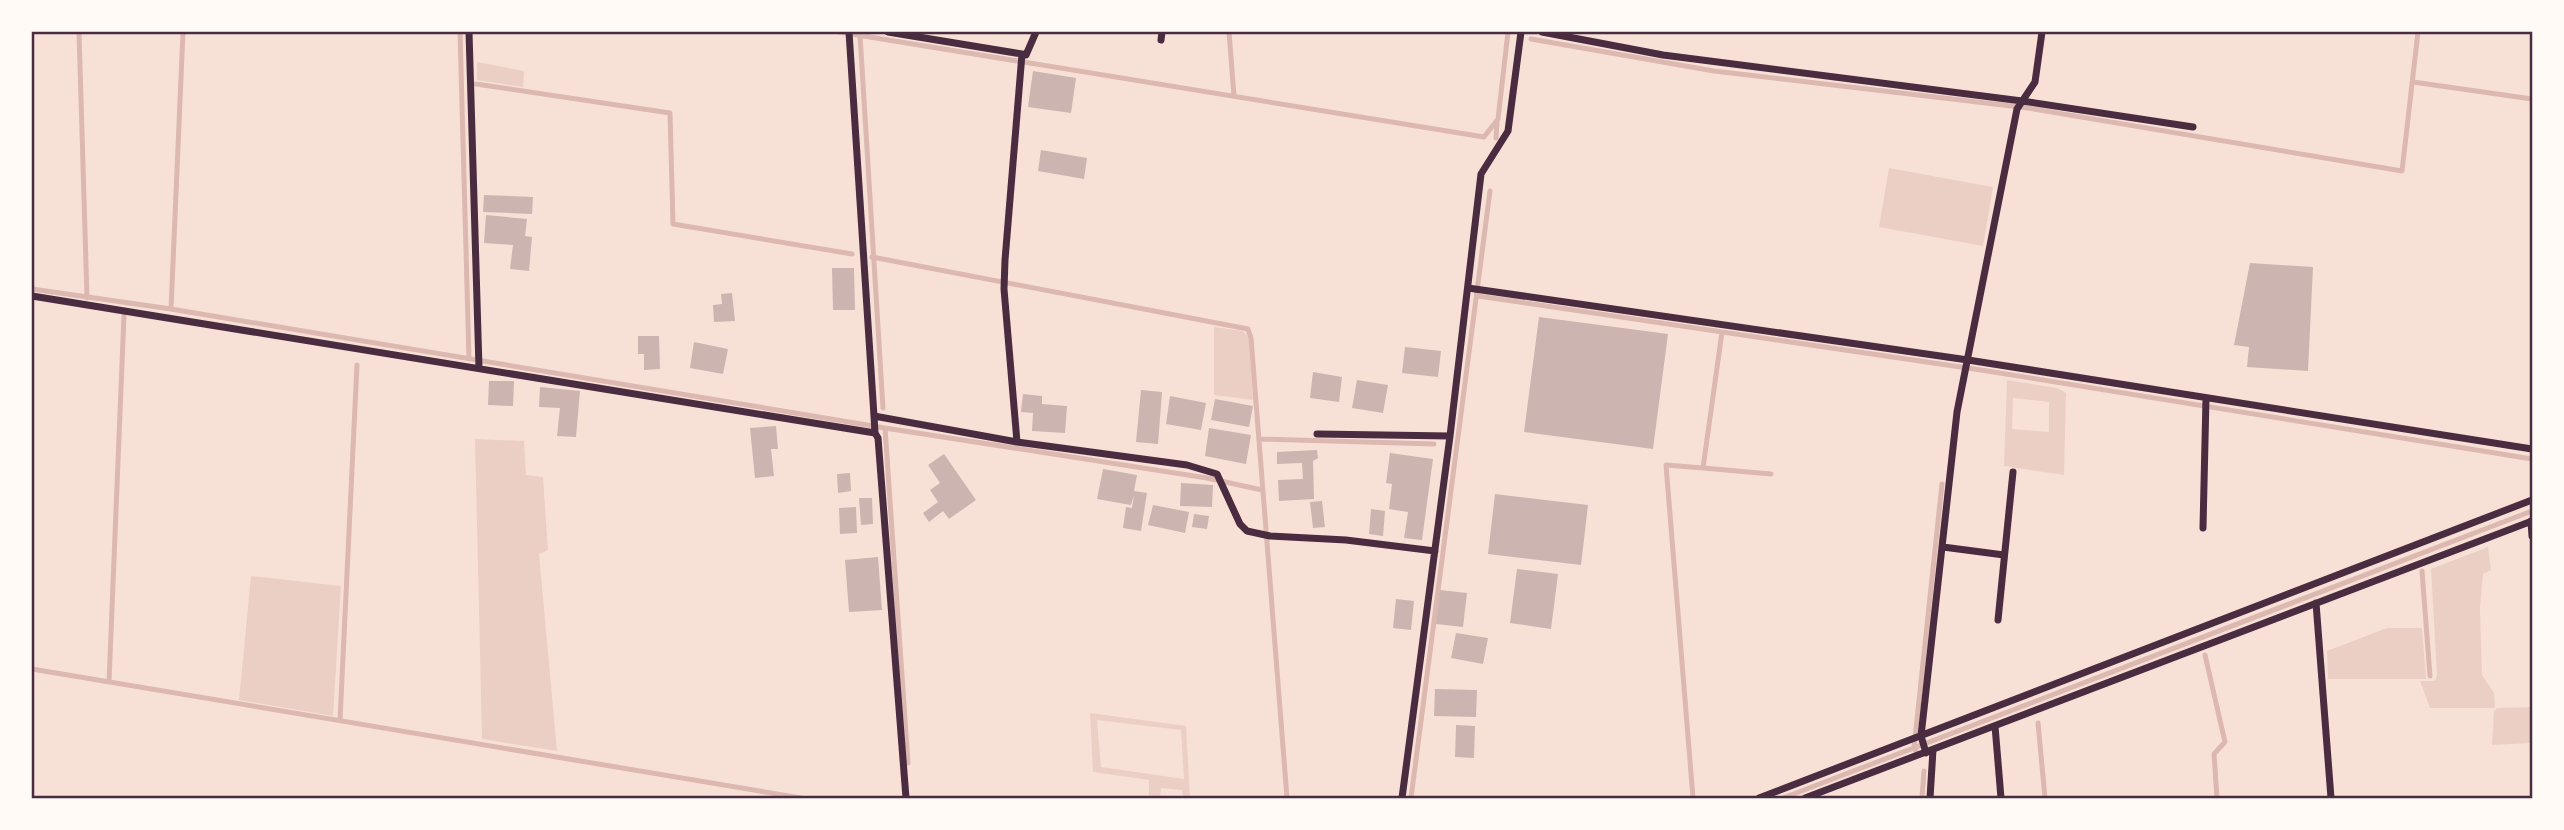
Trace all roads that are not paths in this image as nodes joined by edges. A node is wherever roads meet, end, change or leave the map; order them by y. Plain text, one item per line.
1 (469, 32) edge
2 (888, 32) edge
3 (1036, 32) edge
4 (1521, 32) edge
5 (1542, 32) edge
6 (2042, 32) edge
7 (850, 35) edge
8 (1021, 59) junction
9 (2020, 105) junction
10 (2193, 127) dead end
11 (1471, 288) junction
12 (32, 296) edge
13 (1967, 365) junction
14 (478, 366) junction
15 (2206, 398) junction
16 (874, 425) junction
17 (1317, 434) dead end
18 (1450, 436) junction
19 (1017, 442) junction
20 (2532, 449) edge
21 (2013, 472) dead end
22 (2532, 499) edge
23 (2532, 521) edge
24 (2203, 528) dead end
25 (2532, 537) edge
26 (1943, 547) junction
27 (1435, 551) junction
28 (2004, 555) junction
29 (2316, 603) junction
30 (1998, 620) dead end
31 (1995, 726) junction
32 (1918, 738) junction
33 (1928, 751) junction
34 (906, 799) edge
35 (1402, 799) edge
36 (1759, 799) edge
37 (1805, 799) edge
38 (1930, 799) edge
39 (2001, 799) edge
40 (2331, 799) edge

1 - 14 street
2 - 8 street
3 - 8 street
4 - 11 street
5 - 9 street
6 - 9 street
7 - 16 street
8 - 19 street
9 - 10 street
9 - 13 street
11 - 13 street
11 - 18 street
12 - 14 street
13 - 15 street
13 - 26 street
14 - 16 street
15 - 20 street
15 - 24 street
16 - 19 street
16 - 34 street
17 - 18 street
18 - 27 street
19 - 27 street
21 - 28 street
22 - 32 street
23 - 25 street
23 - 29 street
26 - 28 street
26 - 32 street
27 - 35 street
28 - 30 street
29 - 31 street
29 - 40 street
31 - 33 street
31 - 39 street
32 - 33 street
32 - 36 street
33 - 37 street
33 - 38 street

